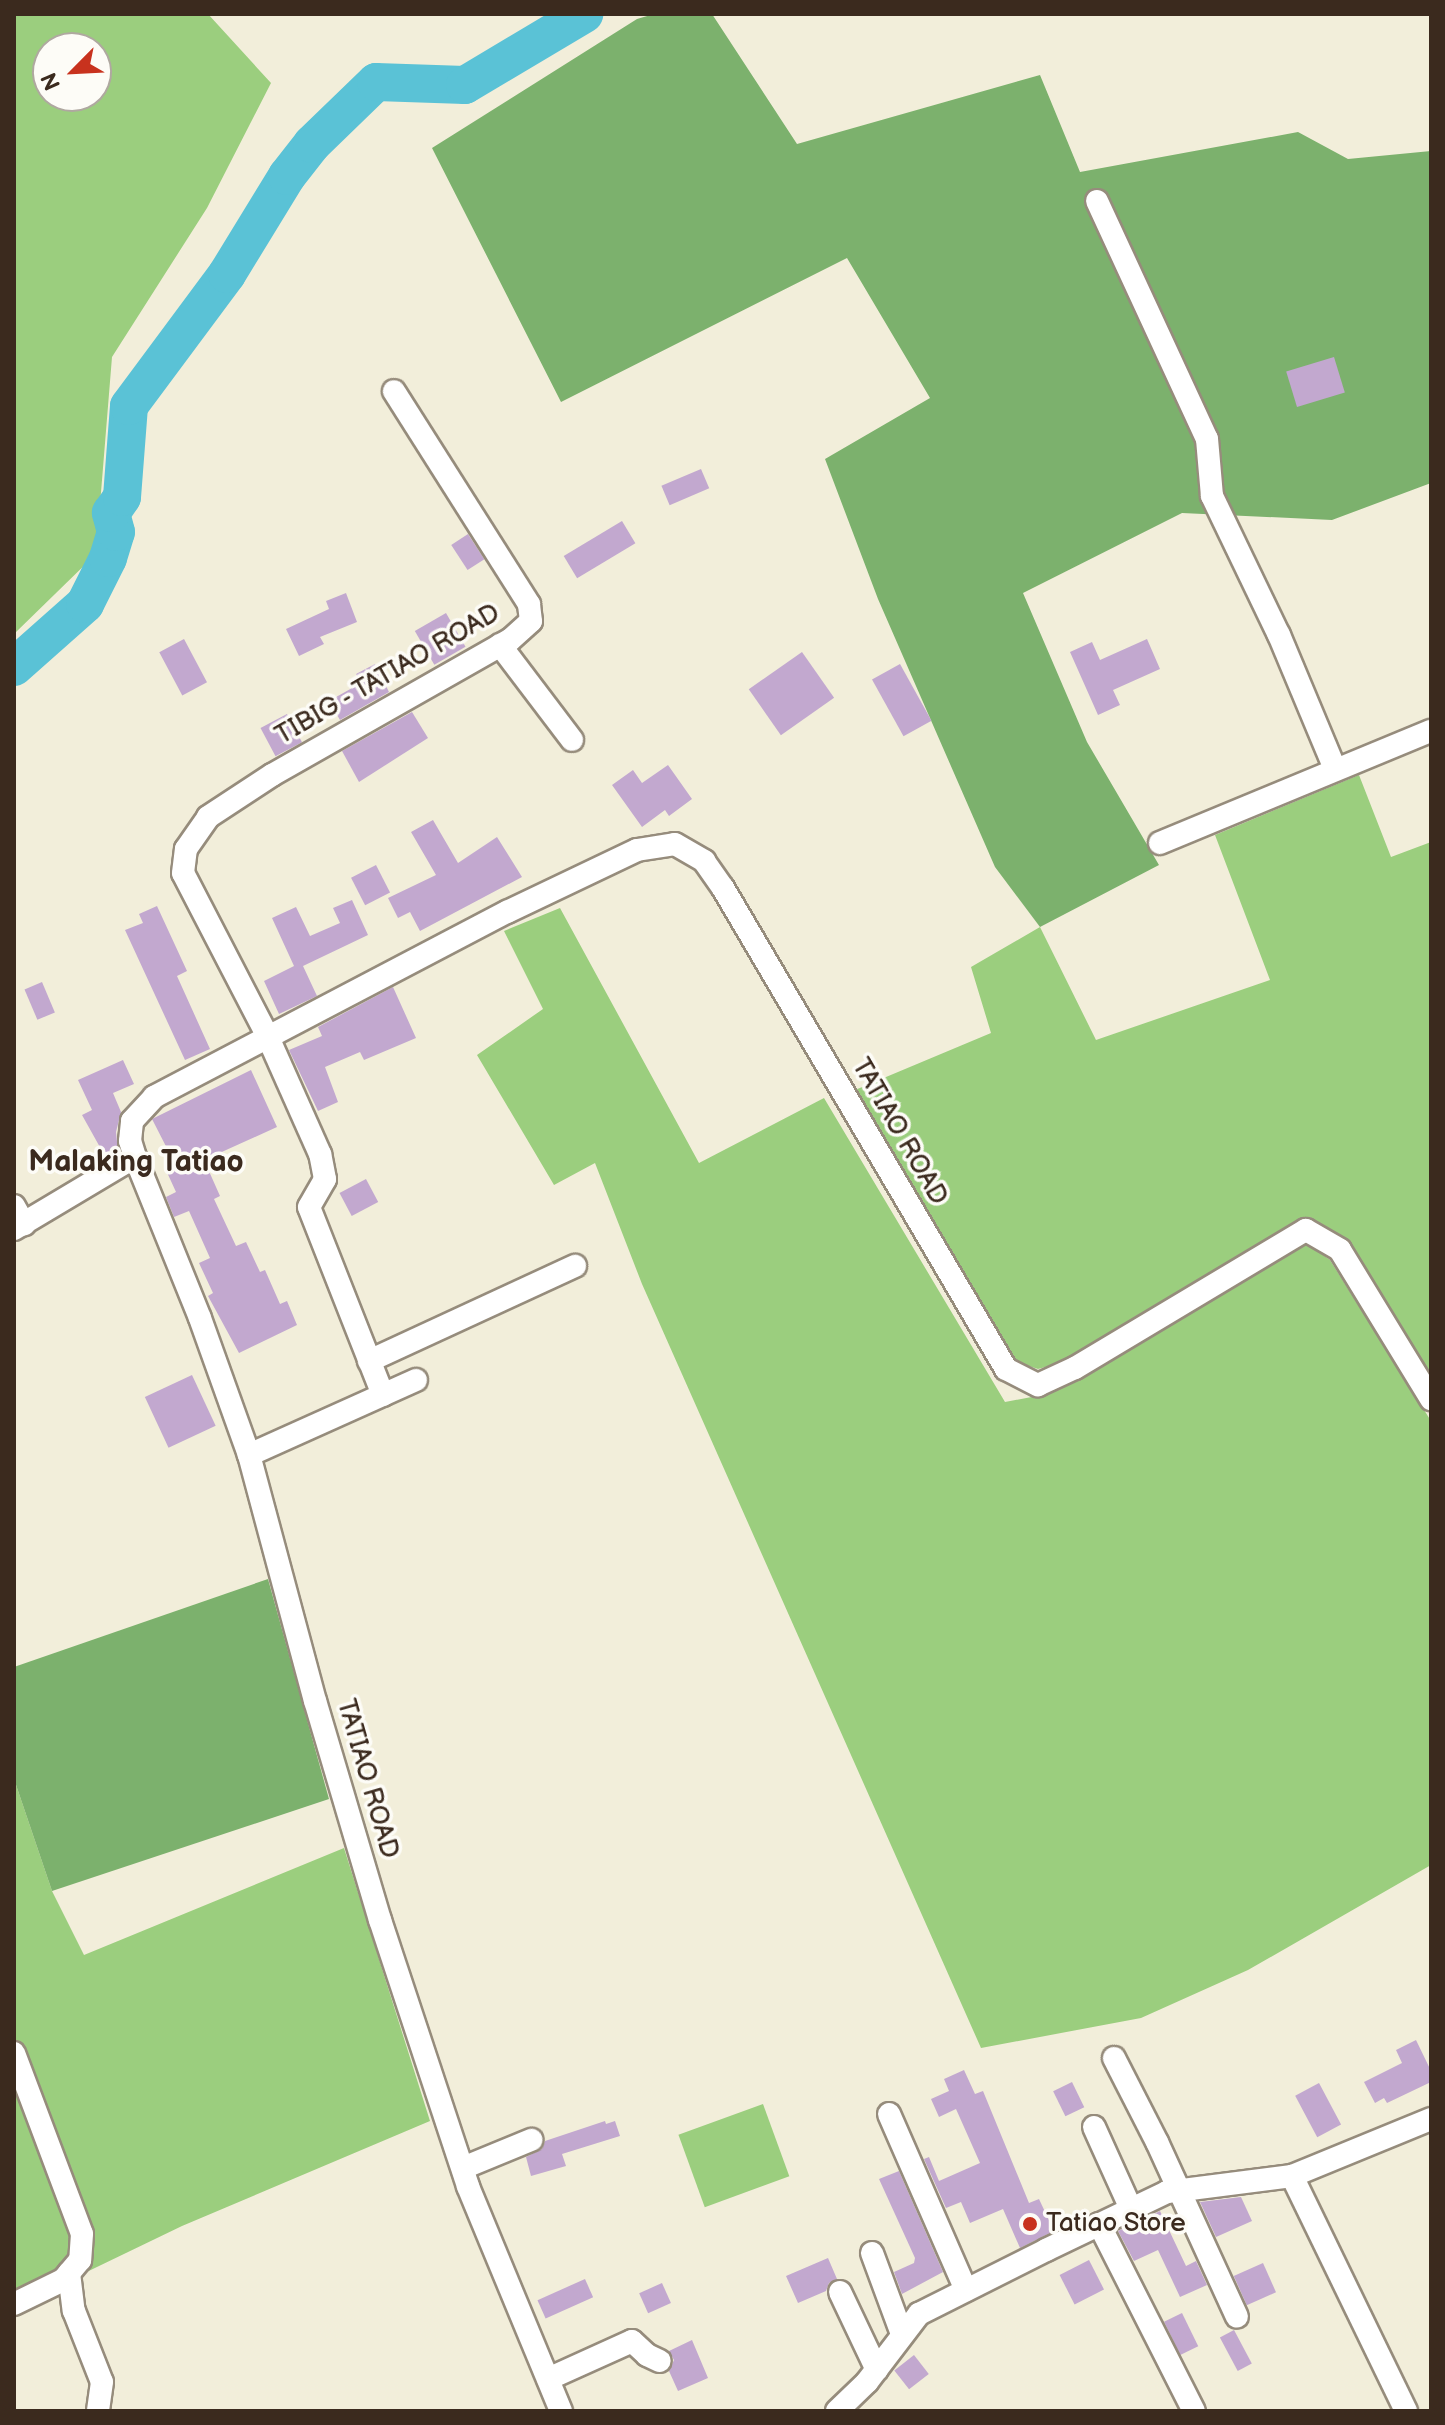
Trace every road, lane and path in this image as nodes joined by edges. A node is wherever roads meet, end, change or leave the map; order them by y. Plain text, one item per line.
1 (1097, 201) dead end
2 (394, 391) dead end
3 (500, 645) junction
4 (1431, 731) edge
5 (572, 740) dead end
6 (1335, 769) junction
7 (1160, 843) dead end
8 (267, 1035) junction
9 (135, 1157) junction
10 (17, 1220) edge
11 (575, 1266) dead end
12 (369, 1361) junction
13 (416, 1380) dead end
14 (383, 1395) junction
15 (1431, 1399) edge
16 (249, 1455) junction
17 (14, 2053) edge
18 (1114, 2058) dead end
19 (889, 2114) dead end
20 (1431, 2119) edge
21 (1094, 2127) dead end
22 (531, 2140) dead end
23 (463, 2168) junction
24 (1292, 2176) junction
25 (1178, 2189) junction
26 (1131, 2209) junction
27 (1099, 2224) junction
28 (872, 2253) dead end
29 (69, 2273) junction
30 (966, 2290) junction
31 (840, 2292) dead end
32 (14, 2304) edge
33 (1237, 2317) dead end
34 (902, 2334) junction
35 (660, 2361) dead end
36 (877, 2370) junction
37 (548, 2379) junction
38 (98, 2411) edge
39 (561, 2411) edge
40 (837, 2411) edge
41 (1194, 2411) edge
42 (1406, 2411) edge

1 - 6 street
2 - 3 street, TIBIG - TATIAO ROAD
3 - 5 street
3 - 8 street, TIBIG - TATIAO ROAD
4 - 6 street
6 - 7 street
8 - 9 street, TATIAO ROAD
8 - 12 street
8 - 15 street, TATIAO ROAD
9 - 10 street
9 - 16 street, TATIAO ROAD
11 - 12 street
12 - 14 street
13 - 14 street
14 - 16 street
16 - 23 street, TATIAO ROAD
17 - 29 street
18 - 25 street
19 - 30 street
20 - 24 street
21 - 26 street
22 - 23 street
23 - 37 street, TATIAO ROAD
24 - 25 street
24 - 42 street
25 - 26 street
25 - 33 street
26 - 27 street
27 - 30 street
27 - 41 street
28 - 34 street
29 - 32 street
29 - 38 street
30 - 34 street
31 - 36 street
34 - 36 street
35 - 37 street
36 - 40 street
37 - 39 street, TATIAO ROAD

